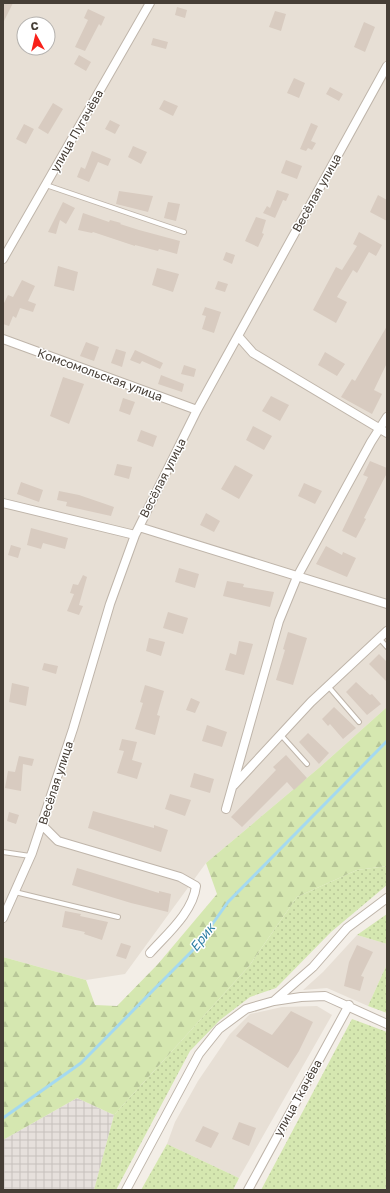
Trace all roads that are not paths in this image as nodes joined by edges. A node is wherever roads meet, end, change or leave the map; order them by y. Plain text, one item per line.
1 (150, 3) edge
2 (387, 66) edge
3 (46, 185) junction
4 (184, 232) dead end
5 (3, 259) edge
6 (238, 336) junction
7 (3, 339) edge
8 (197, 410) junction
9 (387, 417) edge
10 (384, 431) edge
11 (3, 503) edge
12 (138, 527) junction
13 (135, 535) junction
14 (297, 577) junction
15 (387, 604) edge
16 (387, 631) edge
17 (379, 638) junction
18 (387, 647) edge
19 (328, 686) junction
20 (359, 722) dead end
21 (281, 735) junction
22 (307, 764) dead end
23 (232, 788) junction
24 (226, 809) dead end
25 (42, 825) junction
26 (3, 852) edge
27 (31, 856) junction
28 (14, 892) junction
29 (387, 898) edge
30 (118, 917) dead end
31 (3, 918) edge
32 (150, 953) dead end
33 (274, 1001) junction
34 (349, 1005) junction
35 (387, 1024) edge
36 (126, 1190) edge
37 (248, 1190) edge

1 - 3 street, улица Пугачёва
2 - 6 street, Весёлая улица
3 - 4 lane
3 - 5 street, улица Пугачёва
6 - 8 street, Весёлая улица
6 - 10 street
7 - 8 street, Комсомольская улица
8 - 12 street, Весёлая улица
9 - 10 street
10 - 14 street
11 - 13 street
12 - 13 street, Весёлая улица
12 - 14 street
13 - 25 street, Весёлая улица
14 - 15 street
14 - 23 street
16 - 17 street
17 - 18 lane
17 - 19 street
19 - 20 lane
19 - 21 street
21 - 22 lane
21 - 23 street
23 - 24 street
25 - 27 street, Весёлая улица
25 - 32 street
26 - 27 lane
27 - 28 street, Весёлая улица
28 - 30 lane
28 - 31 street, Весёлая улица
29 - 33 street
33 - 34 street
33 - 36 street
34 - 35 street
34 - 37 street, улица Ткачёва

